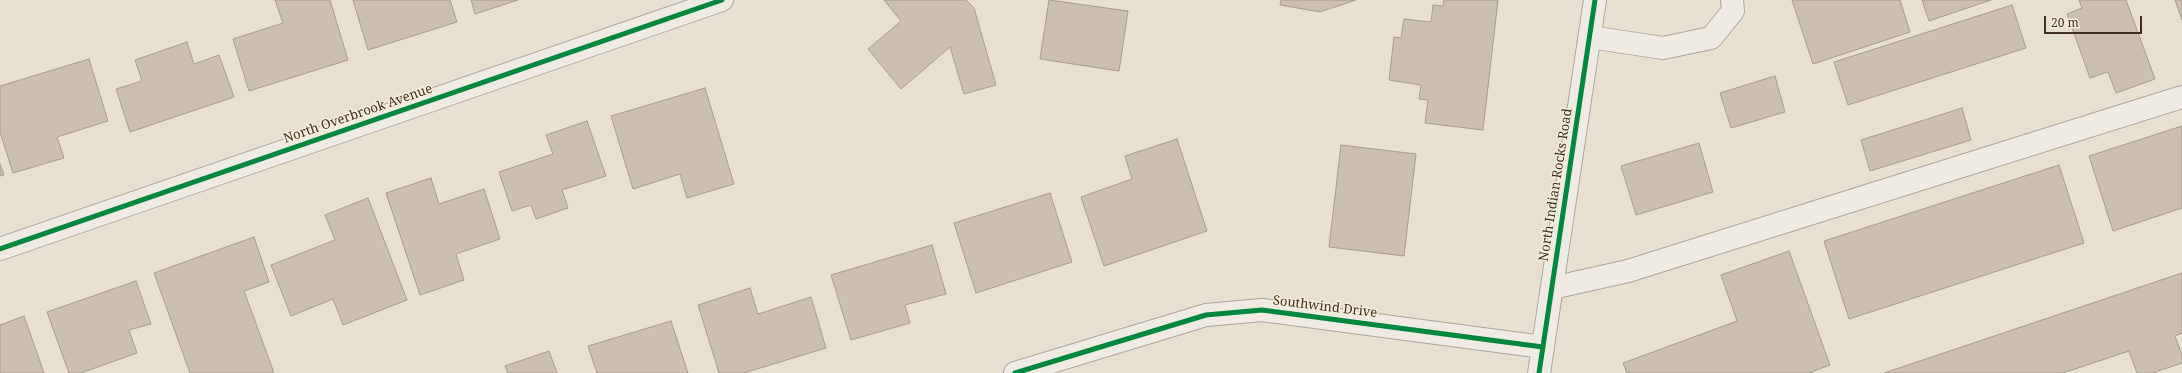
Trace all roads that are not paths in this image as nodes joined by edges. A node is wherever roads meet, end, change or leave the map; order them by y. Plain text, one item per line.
1 (722, 0) edge
2 (1595, 0) edge
3 (1732, 0) edge
4 (1590, 37) junction
5 (2182, 97) edge
6 (0, 249) edge
7 (1552, 288) junction
8 (1543, 346) junction
9 (1015, 373) edge
10 (1539, 373) edge

1 - 6 street, North Overbrook Avenue
2 - 4 street, North Indian Rocks Road
3 - 4 street
4 - 7 street, North Indian Rocks Road
5 - 7 street
7 - 8 street, North Indian Rocks Road
8 - 9 street, Southwind Drive
8 - 10 street, North Indian Rocks Road

